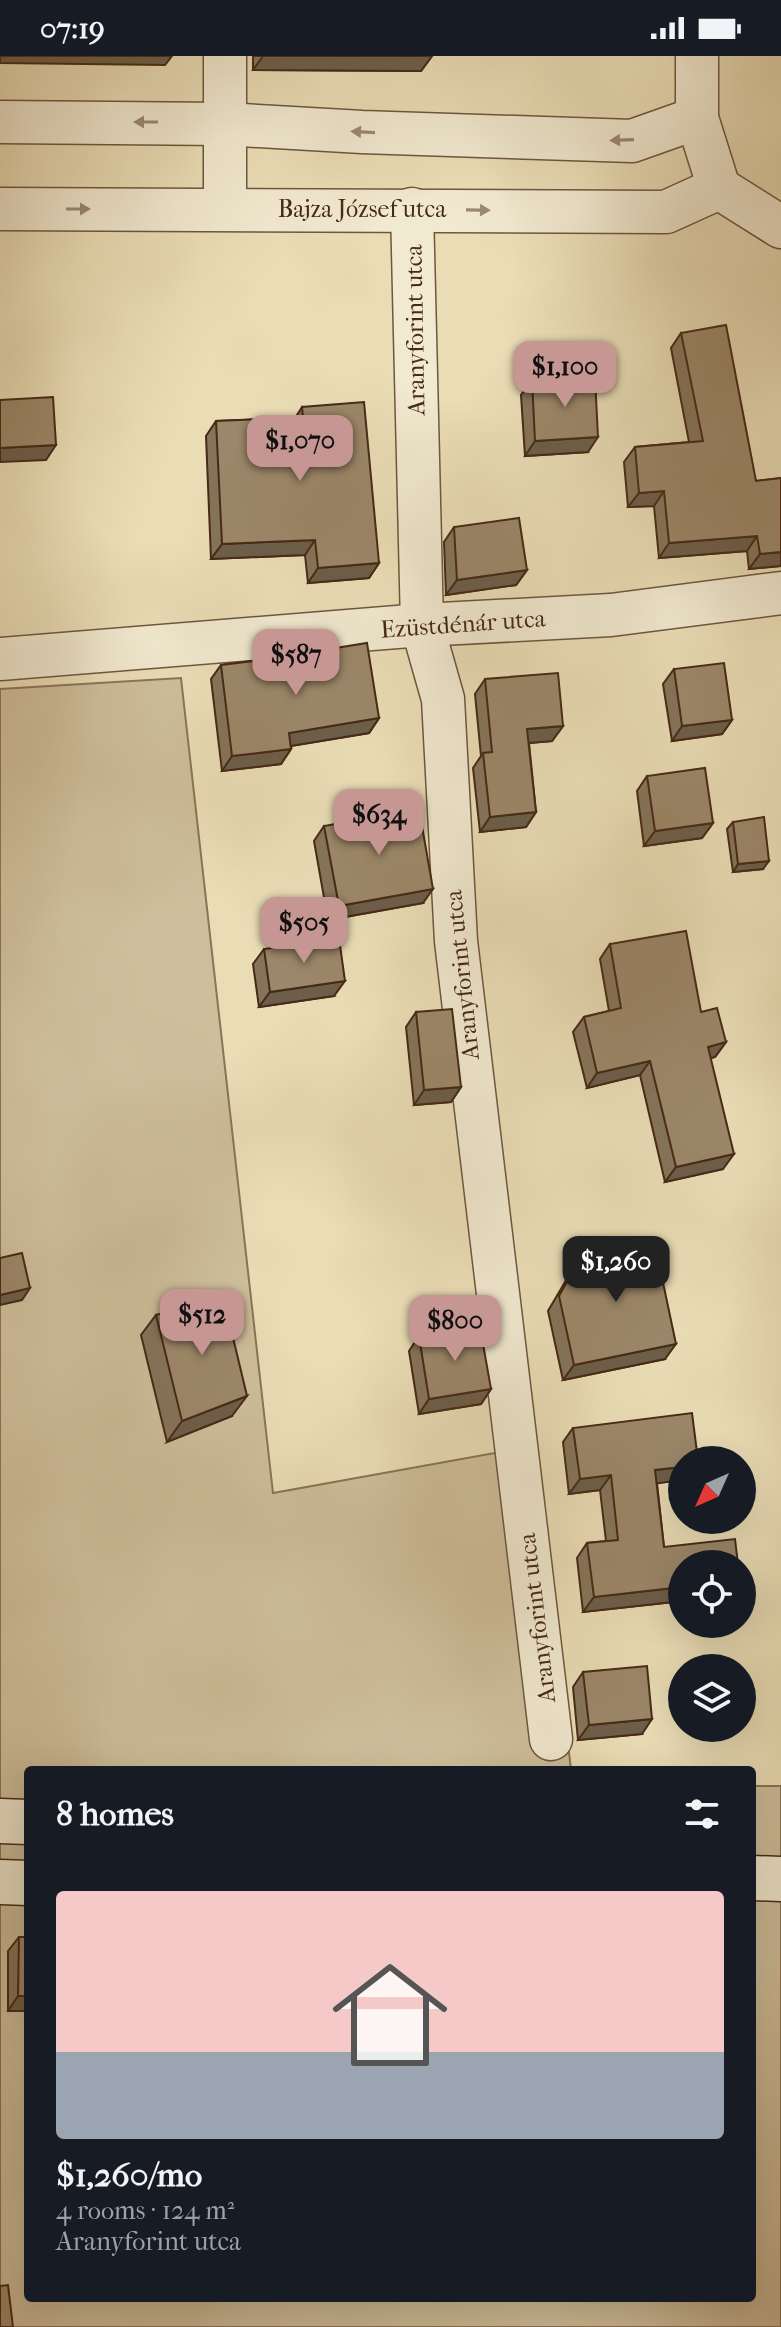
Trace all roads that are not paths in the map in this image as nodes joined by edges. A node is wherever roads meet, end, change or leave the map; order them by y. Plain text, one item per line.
1 (225, 56) edge
2 (697, 56) edge
3 (697, 118) junction
4 (0, 122) edge
5 (224, 124) junction
6 (719, 188) junction
7 (0, 209) edge
8 (225, 209) junction
9 (412, 209) junction
10 (781, 227) edge
11 (781, 593) edge
12 (422, 625) junction
13 (0, 659) edge
14 (551, 1739) dead end
15 (0, 1821) edge
16 (24, 1822) edge
17 (756, 1878) edge
18 (781, 1879) edge
19 (0, 1882) edge
20 (24, 1883) edge

1 - 5 street
2 - 3 street
3 -> 5 street
3 - 6 street
5 -> 4 street
5 - 8 street
9 -> 6 street, Bajza József utca
6 - 10 street
7 -> 8 street, Bajza József utca
8 - 9 street, Bajza József utca
9 - 12 street, Aranyforint utca
11 - 12 street, Ezüstdénár utca
12 - 13 street, Ezüstdénár utca
12 - 14 street, Aranyforint utca
15 - 16 street
17 - 18 street
19 - 20 street

